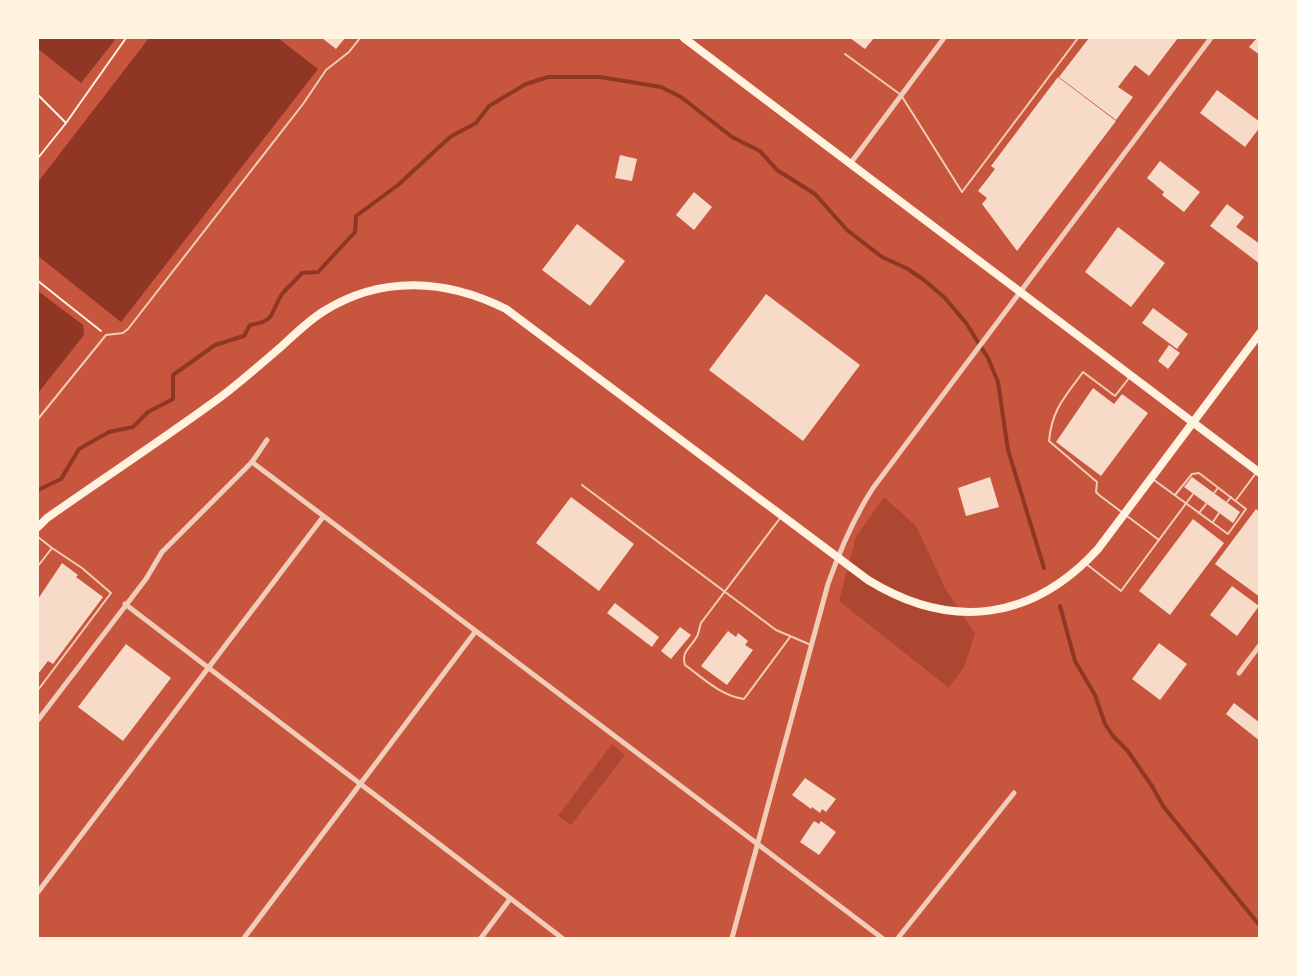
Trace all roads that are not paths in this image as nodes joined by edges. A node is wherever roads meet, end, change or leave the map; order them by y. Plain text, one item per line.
1 (360, 38) edge
2 (684, 38) edge
3 (944, 38) edge
4 (1078, 38) edge
5 (1211, 38) edge
6 (845, 54) dead end
7 (901, 95) junction
8 (850, 164) junction
9 (1021, 292) junction
10 (1260, 333) edge
11 (1131, 376) junction
12 (38, 418) edge
13 (1193, 422) junction
14 (267, 440) dead end
15 (252, 462) junction
16 (1258, 472) edge
17 (1151, 478) junction
18 (1205, 478) junction
19 (582, 484) dead end
20 (1201, 484) dead end
21 (1218, 488) junction
22 (1214, 493) dead end
23 (1193, 494) dead end
24 (1175, 495) junction
25 (1231, 497) junction
26 (1236, 501) junction
27 (1227, 502) dead end
28 (1186, 503) junction
29 (1207, 503) dead end
30 (1199, 513) junction
31 (1219, 513) dead end
32 (1124, 514) junction
33 (783, 516) junction
34 (323, 517) junction
35 (47, 518) junction
36 (38, 520) edge
37 (1213, 522) junction
38 (38, 527) edge
39 (38, 537) edge
40 (1159, 540) junction
41 (52, 548) junction
42 (838, 557) junction
43 (1085, 563) junction
44 (38, 566) edge
45 (725, 592) junction
46 (125, 604) junction
47 (475, 632) junction
48 (790, 637) junction
49 (811, 645) junction
50 (1260, 645) edge
51 (208, 668) junction
52 (1239, 673) dead end
53 (38, 690) edge
54 (38, 720) edge
55 (360, 784) junction
56 (1014, 793) dead end
57 (757, 845) junction
58 (38, 892) edge
59 (510, 899) junction
60 (244, 939) edge
61 (481, 939) edge
62 (562, 939) edge
63 (732, 939) edge
64 (882, 939) edge
65 (898, 939) edge

1 - 12 lane
2 - 8 main road
3 - 7 street
4 - 7 lane
5 - 9 street
6 - 7 lane
7 - 8 street
8 - 9 main road
9 - 11 main road
9 - 42 street
10 - 13 main road
11 - 13 main road
11 - 32 lane
13 - 16 main road
13 - 17 main road
14 - 15 street
15 - 34 street
15 - 46 street
16 - 26 lane
17 - 24 lane
17 - 32 main road
18 - 20 lane
18 - 21 lane
18 - 24 lane
19 - 45 lane
21 - 22 lane
21 - 25 lane
23 - 28 lane
24 - 28 lane
25 - 26 lane
25 - 27 lane
26 - 37 lane
28 - 30 lane
28 - 40 lane
29 - 30 lane
30 - 37 lane
31 - 37 lane
32 - 40 lane
32 - 43 main road
33 - 35 main road
33 - 42 main road
33 - 45 lane
34 - 47 street
34 - 51 street
35 - 36 main road
35 - 38 main road
39 - 41 lane
40 - 43 lane
41 - 44 lane
41 - 53 lane
42 - 43 main road
42 - 49 street
45 - 48 lane
45 - 48 lane
46 - 51 street
46 - 54 street
47 - 55 street
47 - 57 street
48 - 49 lane
49 - 57 street
50 - 52 street
51 - 55 street
51 - 58 street
55 - 59 street
55 - 60 street
56 - 65 street
57 - 63 street
57 - 64 street
59 - 61 street
59 - 62 street

